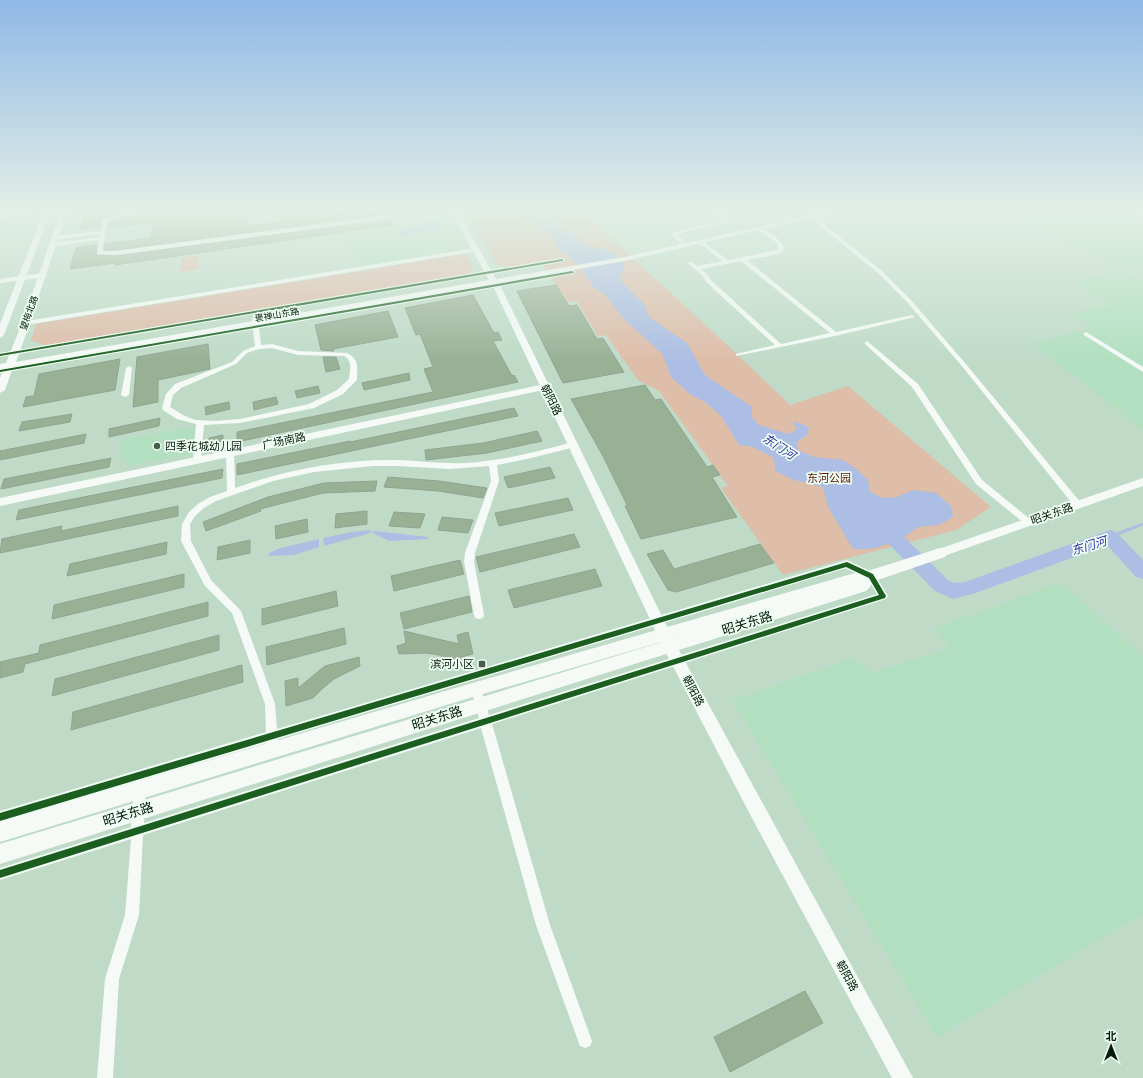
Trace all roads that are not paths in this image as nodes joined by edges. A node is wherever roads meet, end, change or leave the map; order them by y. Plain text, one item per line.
1 (29, 261) edge
2 (47, 261) edge
3 (406, 261) edge
4 (483, 261) edge
5 (557, 261) edge
6 (599, 261) edge
7 (730, 261) edge
8 (745, 261) edge
9 (868, 261) edge
10 (726, 262) joint
11 (572, 272) dead end
12 (43, 275) junction
13 (23, 278) junction
14 (493, 279) junction
15 (0, 281) edge
16 (912, 317) dead end
17 (26, 323) junction
18 (255, 323) junction
19 (2, 326) edge
20 (835, 334) junction
21 (1086, 334) dead end
22 (0, 335) edge
23 (867, 343) dead end
24 (780, 346) junction
25 (258, 347) junction
26 (0, 355) edge
27 (738, 355) dead end
28 (0, 362) edge
29 (7, 364) edge
30 (129, 368) dead end
31 (1143, 370) edge
32 (545, 387) junction
33 (0, 390) edge
34 (125, 395) dead end
35 (200, 422) junction
36 (572, 445) junction
37 (230, 452) junction
38 (197, 459) junction
39 (493, 463) junction
40 (1143, 482) edge
41 (231, 492) junction
42 (0, 502) edge
43 (1078, 505) junction
44 (1028, 522) junction
45 (940, 553) joint
46 (871, 576) junction
47 (479, 615) dead end
48 (667, 641) junction
49 (480, 705) junction
50 (272, 743) junction
51 (140, 790) junction
52 (139, 811) junction
53 (0, 817) edge
54 (137, 830) junction
55 (0, 832) edge
56 (0, 854) edge
57 (0, 874) edge
58 (585, 1041) dead end
59 (105, 1078) edge
60 (903, 1078) edge

1 - 13 main road, 望梅北路
2 - 12 main road, 望梅北路
3 - 17 street
4 - 14 main road, 朝阳路
5 - 14 street
6 - 14 main road, 褒禅山东路
7 - 10 street
8 - 20 street
9 - 43 street
10 - 24 street
11 - 14 street
12 - 13 street
12 - 17 main road, 望梅北路
13 - 15 street
13 - 19 main road, 望梅北路
14 - 18 main road, 褒禅山东路
14 - 29 street
14 - 32 main road, 朝阳路
16 - 20 street
17 - 29 main road, 望梅北路
18 - 25 street
18 - 29 main road, 褒禅山东路
19 - 22 main road, 望梅北路
20 - 24 street
21 - 31 street
23 - 44 street
24 - 27 street
25 - 35 street
25 - 35 street
26 - 29 street
28 - 29 main road, 褒禅山东路
29 - 33 main road, 望梅北路
30 - 34 street
32 - 36 main road, 朝阳路
32 - 37 street, 广场南路
35 - 38 street
36 - 39 street
36 - 48 main road, 朝阳路
37 - 38 street, 广场南路
37 - 41 street
38 - 42 street, 广场南路
39 - 41 street
39 - 47 street
40 - 43 main road, 昭关东路
41 - 50 street
43 - 44 main road, 昭关东路
44 - 45 main road, 昭关东路
45 - 46 main road, 昭关东路
46 - 48 main road, 昭关东路
46 - 48 street
46 - 48 street
48 - 49 main road, 昭关东路
48 - 50 street
48 - 60 main road, 朝阳路
49 - 50 main road, 昭关东路
49 - 52 main road, 昭关东路
49 - 54 street
49 - 58 street
50 - 51 main road, 昭关东路
50 - 53 street
51 - 52 street
51 - 55 main road, 昭关东路
52 - 54 street
52 - 56 main road, 昭关东路
54 - 57 street
54 - 59 street

